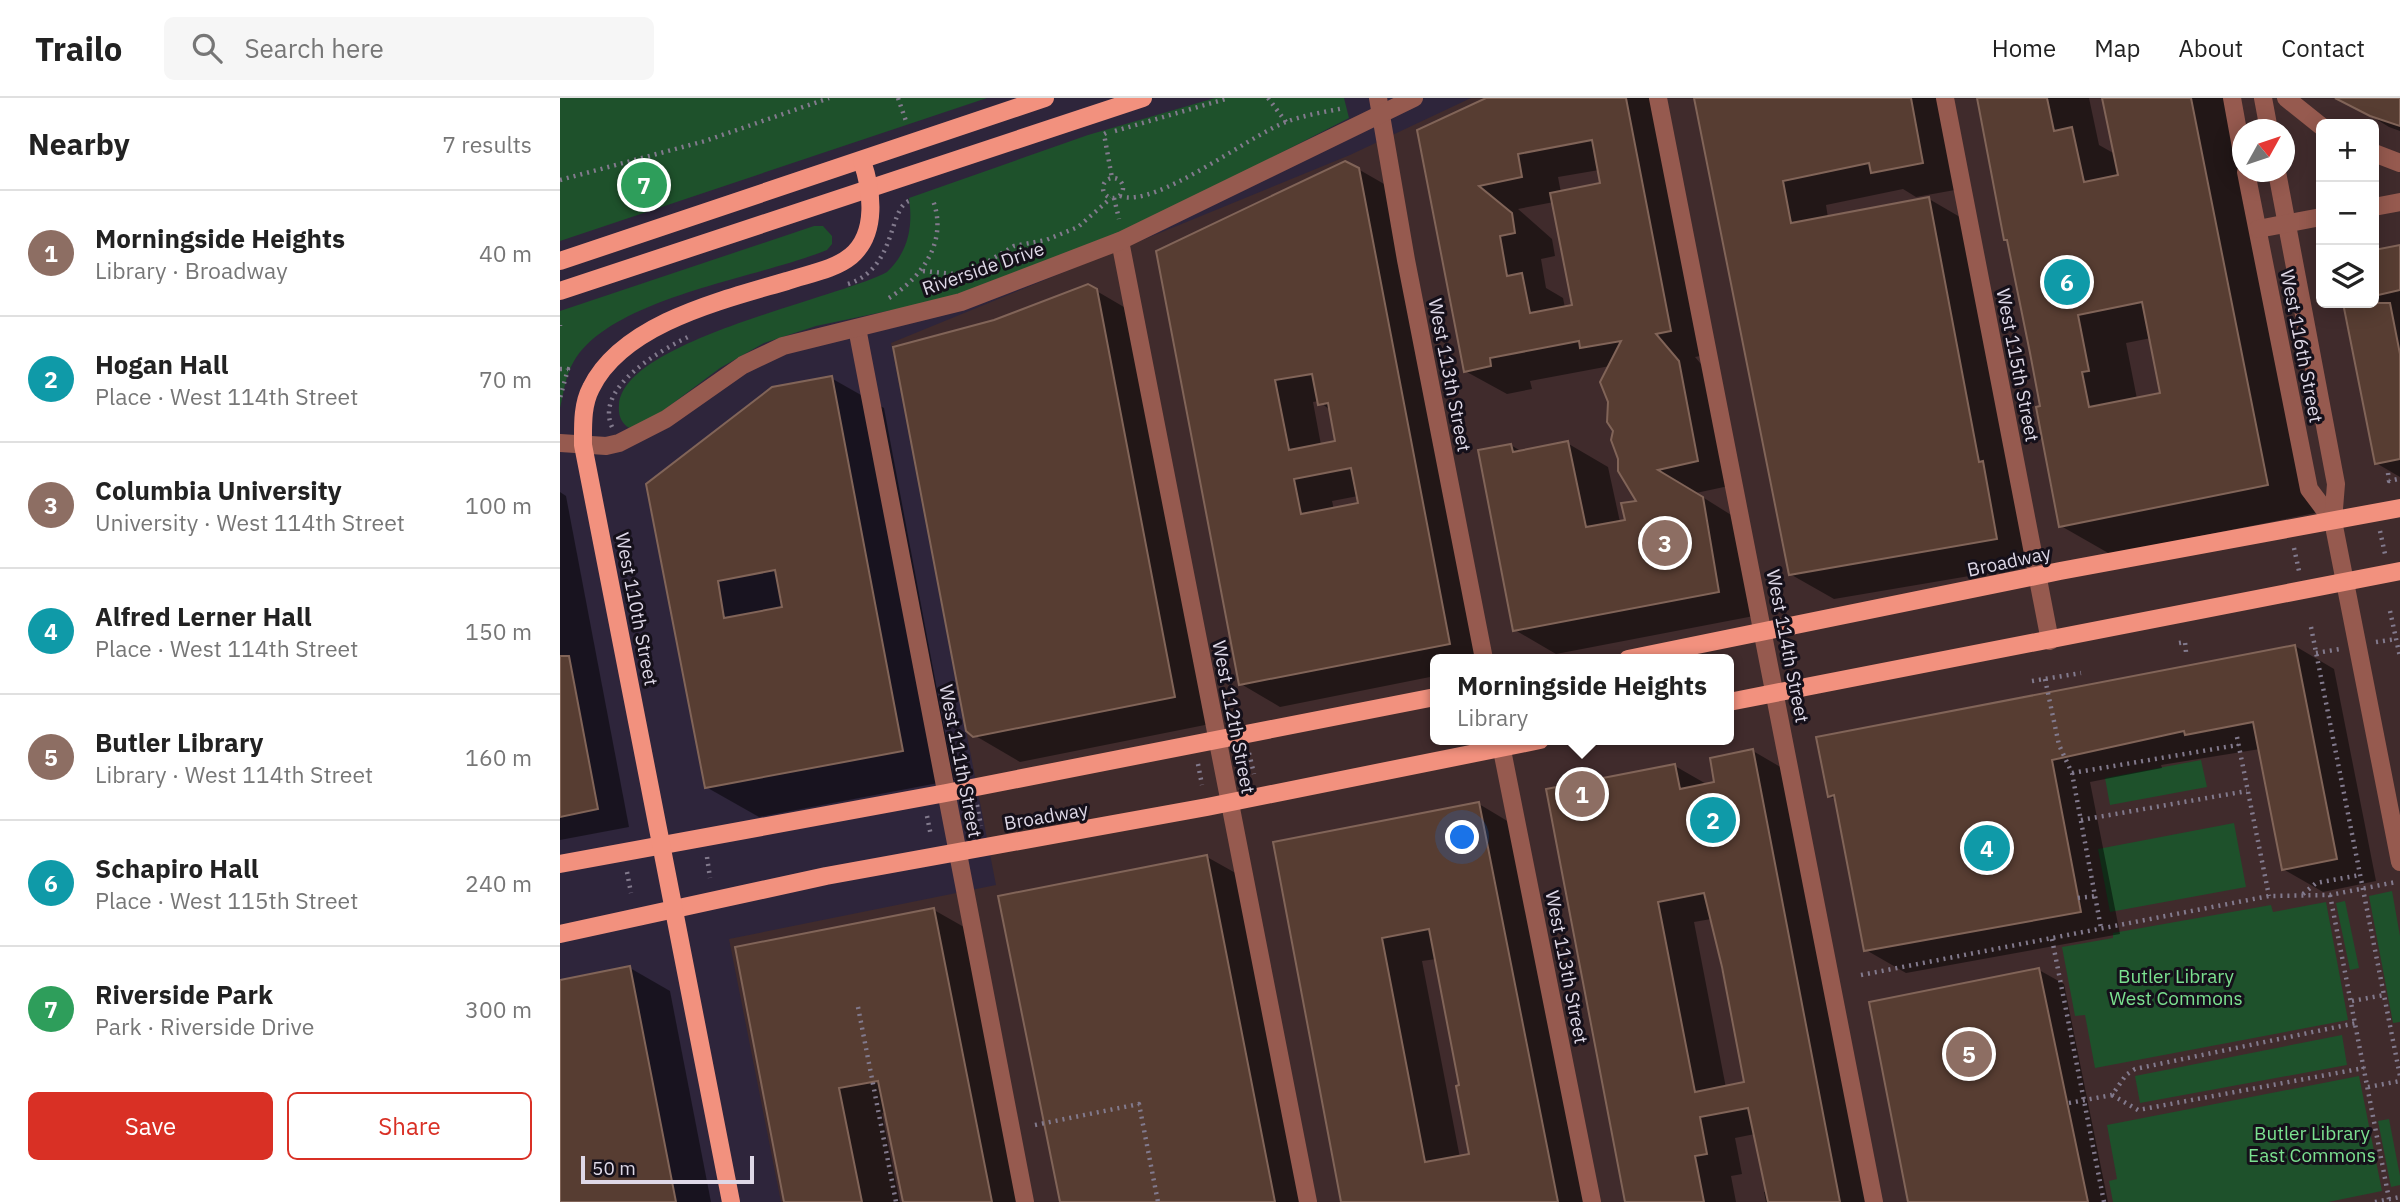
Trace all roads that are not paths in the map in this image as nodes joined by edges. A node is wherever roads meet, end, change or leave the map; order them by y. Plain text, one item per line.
1 (1045, 98) edge
2 (1143, 98) edge
3 (1414, 98) edge
4 (1658, 98) edge
5 (1945, 98) edge
6 (2232, 98) edge
7 (2263, 98) edge
8 (2286, 98) edge
9 (1380, 105) edge
10 (2236, 119) edge
11 (2267, 119) edge
12 (2316, 122) edge
13 (2379, 155) edge
14 (862, 161) junction
15 (2400, 163) edge
16 (2248, 182) edge
17 (2279, 182) edge
18 (870, 189) junction
19 (2400, 202) edge
20 (2379, 206) edge
21 (2316, 218) edge
22 (2287, 224) junction
23 (2258, 229) junction
24 (1120, 240) junction
25 (560, 261) edge
26 (560, 291) edge
27 (857, 328) junction
28 (560, 443) edge
29 (583, 445) junction
30 (2400, 508) edge
31 (2333, 521) junction
32 (2400, 571) edge
33 (2038, 577) junction
34 (2346, 582) junction
35 (1764, 632) junction
36 (2050, 640) junction
37 (1483, 654) edge
38 (1653, 654) edge
39 (1776, 693) junction
40 (1430, 698) edge
41 (1734, 701) edge
42 (1217, 739) junction
43 (1496, 745) edge
44 (1501, 745) edge
45 (946, 793) junction
46 (1229, 801) junction
47 (662, 845) junction
48 (957, 852) junction
49 (2400, 862) edge
50 (560, 864) edge
51 (675, 910) junction
52 (560, 934) edge
53 (731, 1202) edge
54 (1025, 1202) edge
55 (1308, 1202) edge
56 (1592, 1202) edge
57 (1874, 1202) edge

1 - 14 main road
2 - 18 main road
3 - 9 street, Riverside Drive
4 - 35 street, West 114th Street
5 - 33 street, West 115th Street
6 - 10 street
7 - 11 street
8 - 12 street
9 - 24 street, Riverside Drive
9 - 37 street, West 113th Street
13 - 15 street
14 - 18 main road
14 - 25 main road
16 - 23 street, West 116th Street
17 - 22 street, West 116th Street
18 - 26 main road
18 - 29 main road, West 110th Street
19 - 20 street
21 - 22 street
22 - 23 street
22 - 31 street, West 116th Street
23 - 31 street, West 116th Street
24 - 27 street, Riverside Drive
24 - 42 street, West 112th Street
27 - 29 street, Riverside Drive
27 - 45 street, West 111th Street
28 - 29 street, Riverside Drive
29 - 47 main road, West 110th Street
30 - 31 main road, Broadway
31 - 33 main road, Broadway
31 - 34 street, West 116th Street
32 - 34 main road
33 - 35 main road, Broadway
33 - 36 street, West 115th Street
34 - 36 main road
34 - 49 street, West 116th Street
35 - 38 main road, Broadway
35 - 39 street, West 114th Street
36 - 39 main road
39 - 41 main road
39 - 57 street, West 114th Street
40 - 42 main road
42 - 45 main road
42 - 46 street, West 112th Street
43 - 46 main road, Broadway
44 - 56 street, West 113th Street
45 - 47 main road
45 - 48 street, West 111th Street
46 - 48 main road, Broadway
46 - 55 street, West 112th Street
47 - 50 main road
47 - 51 main road, West 110th Street
48 - 51 main road, Broadway
48 - 54 street, West 111th Street
51 - 52 main road, Broadway
51 - 53 main road, West 110th Street

